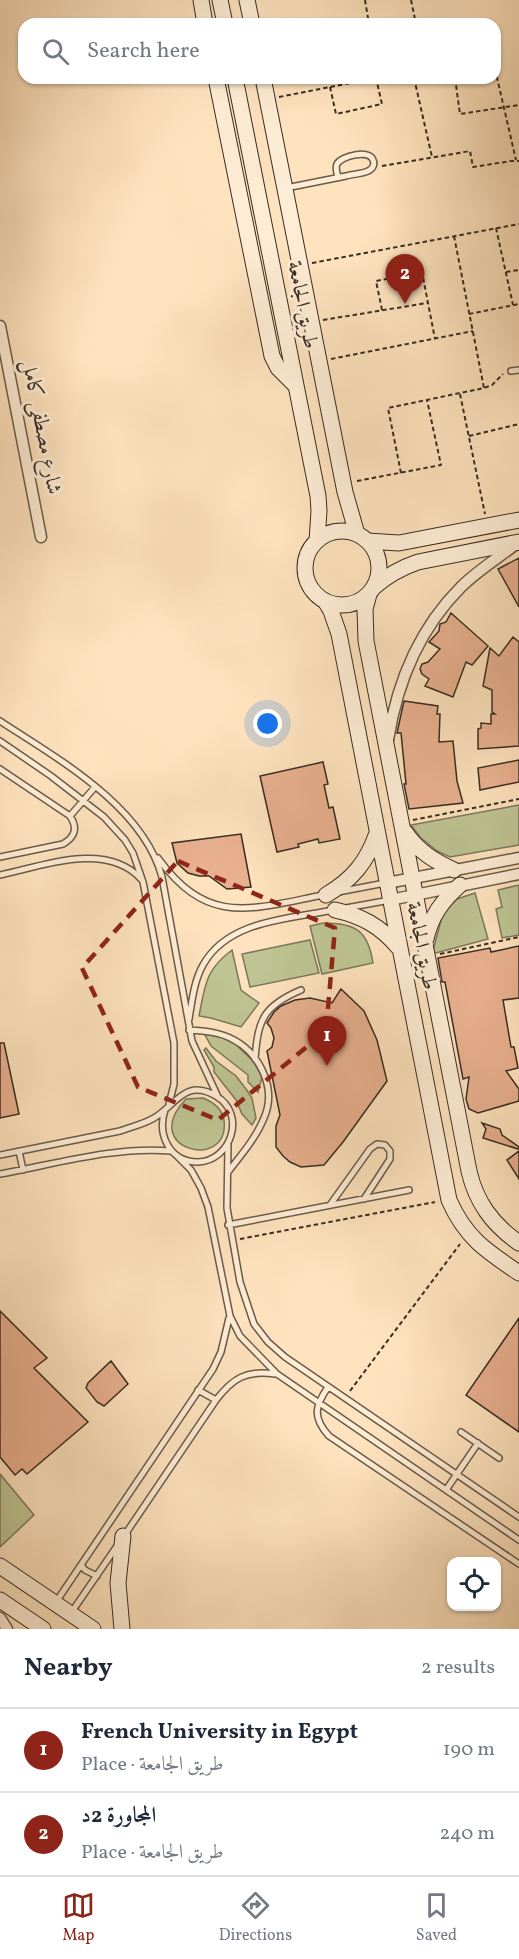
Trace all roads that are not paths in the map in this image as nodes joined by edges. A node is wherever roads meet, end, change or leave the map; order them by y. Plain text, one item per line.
1 (201, 0) edge
2 (220, 0) edge
3 (247, 0) edge
4 (205, 18) edge
5 (224, 18) edge
6 (251, 18) edge
7 (217, 84) edge
8 (236, 84) edge
9 (264, 84) edge
10 (338, 177) junction
11 (285, 188) junction
12 (0, 326) edge
13 (519, 370) edge
14 (512, 371) road end
15 (296, 386) junction
16 (519, 520) edge
17 (42, 537) dead end
18 (362, 538) junction
19 (317, 541) junction
20 (519, 542) edge
21 (371, 591) junction
22 (325, 601) junction
23 (0, 721) edge
24 (0, 741) edge
25 (387, 746) junction
26 (0, 769) edge
27 (95, 787) junction
28 (83, 801) junction
29 (70, 816) junction
30 (402, 825) junction
31 (377, 833) junction
32 (153, 850) junction
33 (0, 857) edge
34 (519, 858) edge
35 (454, 870) junction
36 (519, 874) edge
37 (0, 875) edge
38 (412, 878) junction
39 (143, 882) junction
40 (387, 883) junction
41 (460, 885) junction
42 (416, 894) junction
43 (326, 895) junction
44 (390, 900) junction
45 (335, 910) junction
46 (399, 949) junction
47 (426, 949) junction
48 (301, 990) dead end
49 (189, 1026) junction
50 (255, 1059) junction
51 (218, 1097) junction
52 (167, 1107) junction
53 (228, 1145) junction
54 (19, 1151) junction
55 (173, 1153) junction
56 (0, 1155) edge
57 (23, 1170) junction
58 (227, 1173) junction
59 (0, 1174) edge
60 (409, 1190) dead end
61 (364, 1199) junction
62 (330, 1205) junction
63 (228, 1225) junction
64 (519, 1243) edge
65 (519, 1273) edge
66 (230, 1316) junction
67 (277, 1374) junction
68 (328, 1387) junction
69 (198, 1390) junction
70 (216, 1400) junction
71 (317, 1402) junction
72 (461, 1432) dead end
73 (478, 1443) junction
74 (499, 1458) dead end
75 (456, 1475) junction
76 (446, 1491) junction
77 (519, 1517) edge
78 (123, 1536) junction
79 (519, 1540) edge
80 (519, 1564) edge
81 (81, 1565) junction
82 (0, 1566) edge
83 (97, 1576) junction
84 (0, 1600) edge
85 (55, 1604) junction
86 (70, 1614) junction
87 (0, 1618) edge
88 (8, 1629) edge
89 (43, 1629) edge
90 (93, 1629) edge
91 (122, 1629) edge

1 - 4 street
2 - 5 street
3 - 6 street
7 - 15 street
8 - 15 street, طريق الجامعة
9 - 11 street, طريق الجامعة
10 - 10 lane
10 - 11 lane
11 - 18 street, طريق الجامعة
12 - 17 street, شارع مصطفى كامل
13 - 14 lane
15 - 19 street, طريق الجامعة
16 - 18 street
18 - 19 street
18 - 21 street
19 - 22 street
20 - 21 street
20 - 25 street
21 - 22 street
21 - 25 street, طريق الجامعة
22 - 31 street, طريق الجامعة
23 - 27 lane
24 - 28 lane
25 - 30 street, طريق الجامعة
26 - 29 lane
27 - 28 lane
27 - 32 lane
28 - 29 lane
28 - 39 lane
29 - 33 lane
30 - 35 street
30 - 38 street, طريق الجامعة
31 - 40 street, طريق الجامعة
31 - 43 street
32 - 43 lane
32 - 49 lane
34 - 35 street
35 - 38 street
36 - 41 street
37 - 39 lane
38 - 40 street
38 - 42 street, طريق الجامعة
39 - 52 lane
40 - 43 lane
40 - 44 street, طريق الجامعة
41 - 42 street
41 - 47 street
42 - 44 street
42 - 47 street, طريق الجامعة
44 - 45 lane
44 - 46 street, طريق الجامعة
45 - 46 street
45 - 49 lane
46 - 65 street, طريق الجامعة
47 - 64 street, طريق الجامعة
48 - 50 lane
49 - 50 lane
49 - 51 lane
50 - 58 lane
51 - 52 lane
51 - 53 lane
52 - 54 lane
52 - 55 lane
53 - 55 lane
53 - 58 lane
54 - 56 lane
54 - 57 lane
55 - 57 lane
55 - 66 lane
57 - 59 lane
58 - 63 lane
60 - 61 lane
61 - 62 lane
61 - 62 lane
62 - 63 lane
63 - 68 lane
66 - 67 lane
66 - 69 lane
67 - 70 lane
67 - 71 lane
68 - 71 lane
68 - 75 lane
69 - 70 lane
69 - 81 lane
70 - 78 lane
71 - 76 lane
71 - 80 lane
72 - 73 lane
73 - 74 lane
73 - 75 lane
75 - 76 lane
75 - 77 lane
76 - 79 lane
78 - 83 lane
78 - 91 street
81 - 83 lane
81 - 85 lane
82 - 85 street
83 - 86 lane
84 - 89 street
85 - 86 street
86 - 90 street
87 - 88 street

